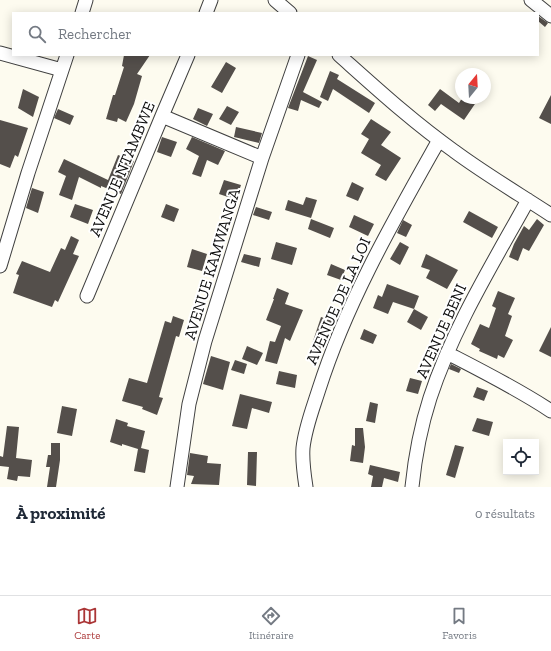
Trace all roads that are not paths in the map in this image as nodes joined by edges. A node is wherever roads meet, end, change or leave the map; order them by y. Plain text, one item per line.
1 (86, 0) edge
2 (211, 0) edge
3 (274, 0) edge
4 (531, 0) edge
5 (82, 12) edge
6 (206, 12) edge
7 (289, 12) edge
8 (551, 16) edge
9 (0, 53) edge
10 (67, 56) edge
11 (188, 56) edge
12 (298, 56) edge
13 (340, 56) edge
14 (62, 70) junction
15 (162, 116) junction
16 (439, 140) junction
17 (262, 158) junction
18 (528, 200) junction
19 (551, 215) edge
20 (0, 266) edge
21 (87, 296) dead end
22 (447, 354) junction
23 (551, 411) edge
24 (177, 487) edge
25 (306, 487) edge
26 (412, 487) edge

1 - 5 street
2 - 6 street
3 - 7 street
4 - 8 street
9 - 14 street
10 - 14 street
11 - 15 street, AVENUE NTAMBWE
12 - 17 street, AVENUE KAMWANGA
13 - 16 street
14 - 20 street
15 - 17 street
15 - 21 street, AVENUE NTAMBWE
16 - 18 street
16 - 25 street, AVENUE DE LA LOI
17 - 24 street, AVENUE KAMWANGA
18 - 19 street
18 - 22 street, AVENUE BENI
22 - 23 street
22 - 26 street, AVENUE BENI

